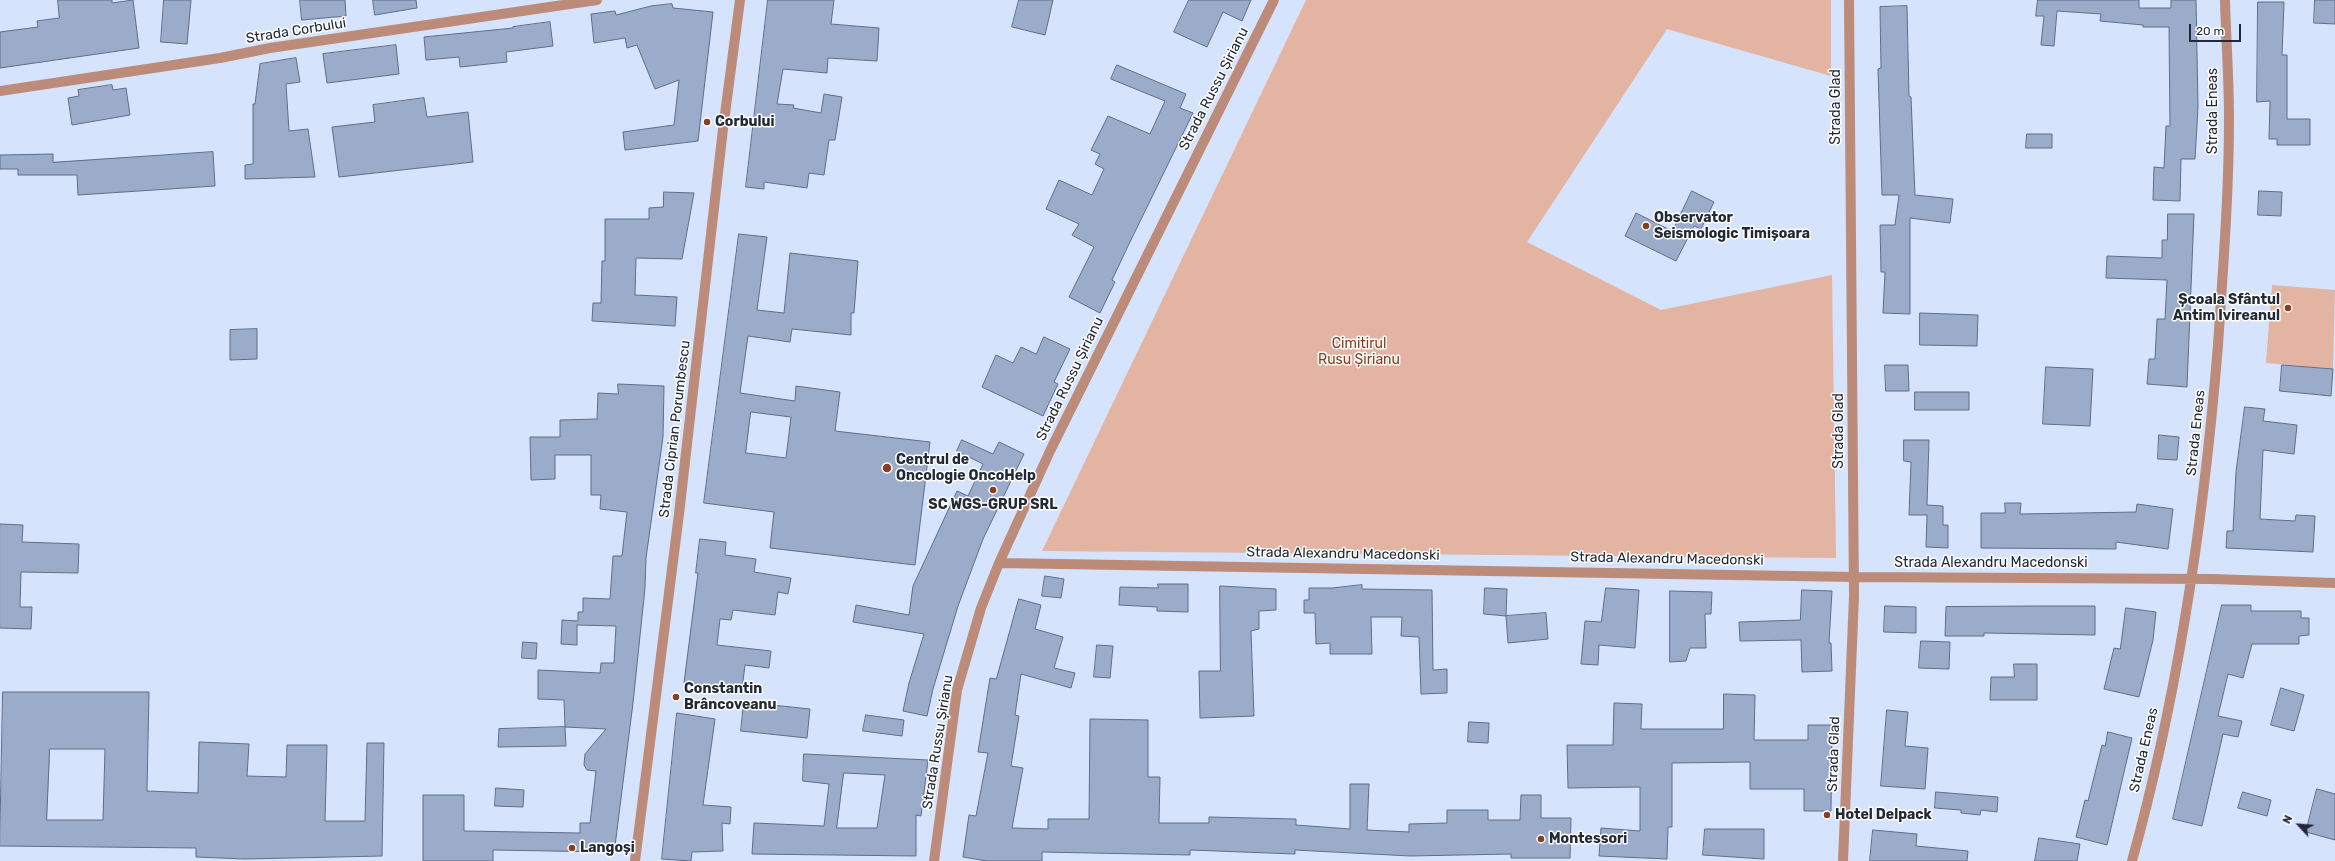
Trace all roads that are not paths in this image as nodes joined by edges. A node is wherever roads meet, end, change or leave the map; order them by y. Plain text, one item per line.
1 (597, 0) edge
2 (740, 0) edge
3 (1274, 0) edge
4 (1849, 0) edge
5 (2225, 0) edge
6 (0, 91) edge
7 (999, 563) junction
8 (1854, 576) junction
9 (2193, 579) junction
10 (2335, 583) edge
11 (634, 861) edge
12 (934, 861) edge
13 (1843, 861) edge
14 (2132, 861) edge

1 - 6 street, Strada Corbului
2 - 11 street, Strada Ciprian Porumbescu
3 - 7 street, Strada Russu Șirianu
4 - 8 street, Strada Glad
5 - 9 street, Strada Eneas
7 - 8 street, Strada Alexandru Macedonski
7 - 12 street, Strada Russu Șirianu
8 - 9 street, Strada Alexandru Macedonski
8 - 13 street, Strada Glad
9 - 10 street, Strada Alexandru Macedonski
9 - 14 street, Strada Eneas

